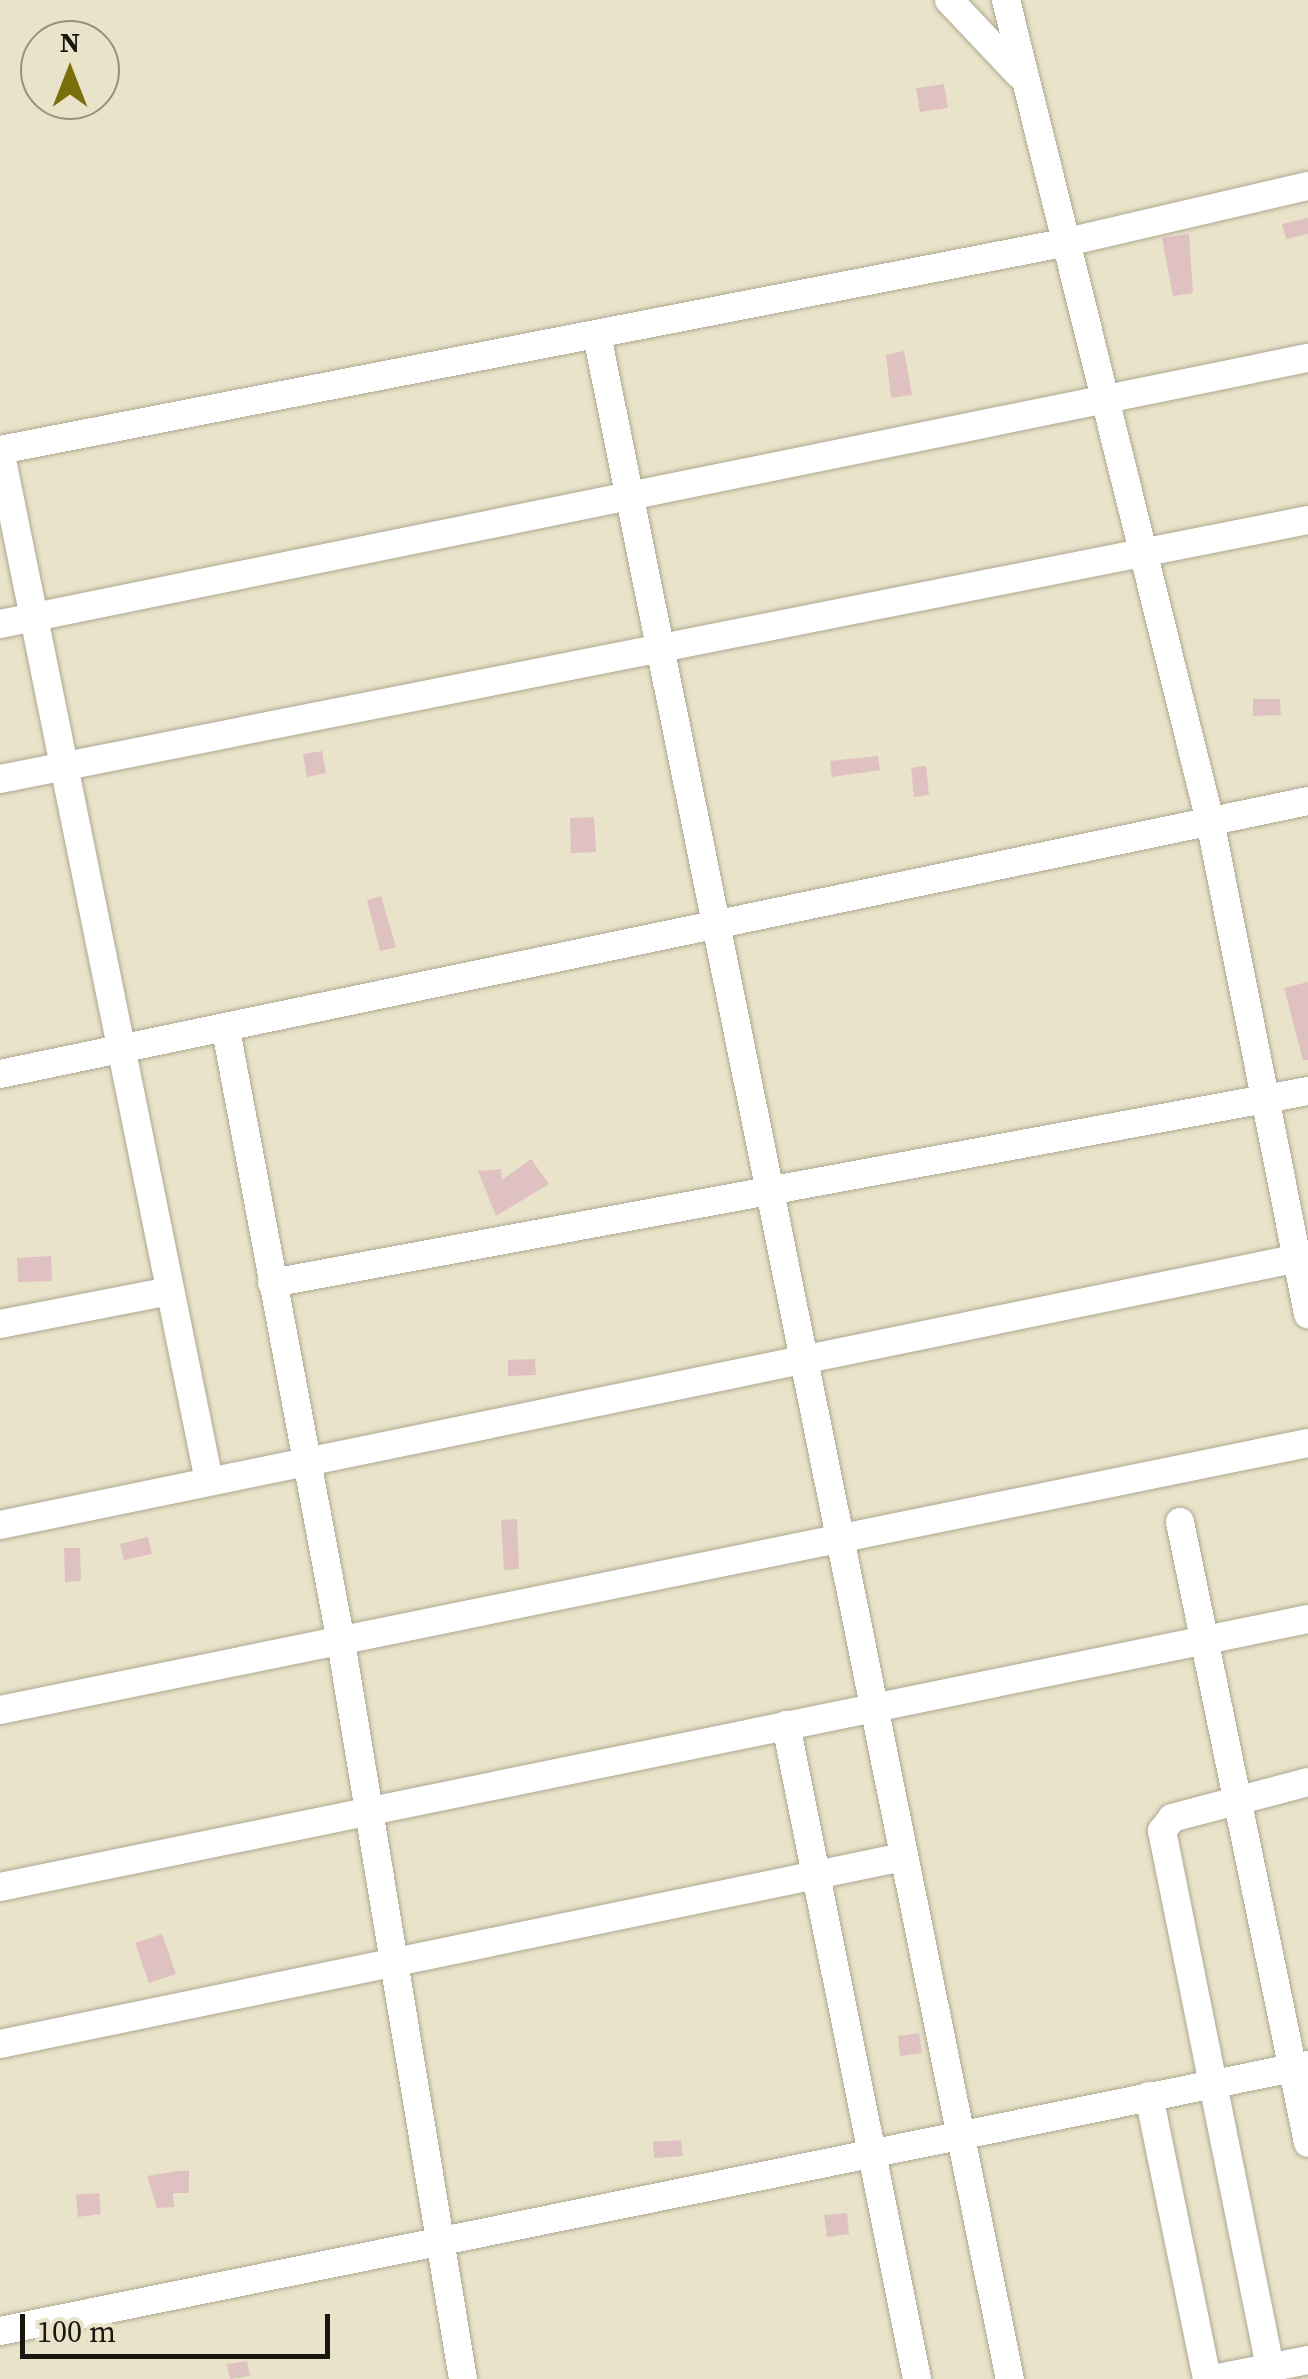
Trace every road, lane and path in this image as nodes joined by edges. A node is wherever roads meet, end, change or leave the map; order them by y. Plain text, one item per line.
1 (950, 0) edge
2 (1006, 0) edge
3 (1020, 76) junction
4 (1308, 186) edge
5 (1063, 243) junction
6 (597, 335) junction
7 (1308, 358) edge
8 (1100, 404) junction
9 (0, 450) edge
10 (628, 498) junction
11 (1308, 520) edge
12 (1139, 560) junction
13 (36, 617) junction
14 (0, 624) edge
15 (659, 651) junction
16 (64, 767) junction
17 (0, 780) edge
18 (1308, 801) edge
19 (1210, 821) junction
20 (714, 930) junction
21 (226, 1030) junction
22 (122, 1049) junction
23 (0, 1074) edge
24 (1308, 1091) edge
25 (1264, 1098) junction
26 (766, 1186) junction
27 (1302, 1257) edge
28 (272, 1283) junction
29 (169, 1291) junction
30 (1308, 1314) edge
31 (0, 1324) edge
32 (804, 1362) junction
33 (1308, 1443) edge
34 (307, 1464) junction
35 (209, 1481) junction
36 (1180, 1522) dead end
37 (0, 1525) edge
38 (840, 1541) junction
39 (1308, 1619) edge
40 (1206, 1640) junction
41 (341, 1642) junction
42 (873, 1708) junction
43 (0, 1710) edge
44 (786, 1725) junction
45 (1308, 1782) edge
46 (1238, 1799) junction
47 (369, 1812) junction
48 (903, 1857) junction
49 (816, 1874) junction
50 (0, 1887) edge
51 (396, 1962) junction
52 (0, 2044) edge
53 (1300, 2066) edge
54 (1207, 2085) junction
55 (1149, 2096) junction
56 (960, 2135) junction
57 (1308, 2143) edge
58 (871, 2152) junction
59 (439, 2238) junction
60 (0, 2331) edge
61 (1308, 2360) edge
62 (1270, 2368) junction
63 (463, 2379) edge
64 (917, 2379) edge
65 (1010, 2379) edge
66 (1210, 2379) edge

1 - 3 street
2 - 3 street
3 - 5 street
4 - 5 street
5 - 6 street
5 - 8 street
6 - 9 street
6 - 10 street
7 - 8 street
8 - 10 street
8 - 12 street
9 - 13 street
10 - 13 street
10 - 15 street
11 - 12 street
12 - 15 street
12 - 19 street
13 - 14 street
13 - 16 street
15 - 16 street
15 - 20 street
16 - 17 street
16 - 22 street
18 - 19 street
19 - 20 street
19 - 25 street
20 - 21 street
20 - 26 street
21 - 22 street
21 - 28 street
22 - 23 street
22 - 29 street
24 - 25 street
25 - 26 street
25 - 27 street
26 - 28 street
26 - 32 street
27 - 30 street
27 - 32 street
28 - 34 street
29 - 31 street
29 - 35 street
32 - 34 street
32 - 38 street
33 - 38 street
34 - 35 street
34 - 41 street
35 - 37 street
36 - 40 street
38 - 41 street
38 - 42 street
39 - 40 street
40 - 42 street
40 - 46 street
41 - 43 street
41 - 47 street
42 - 44 street
42 - 48 street
44 - 47 street
44 - 49 street
45 - 46 street
46 - 53 street
46 - 54 street
47 - 50 street
47 - 51 street
48 - 49 street
48 - 56 street
49 - 51 street
49 - 58 street
51 - 52 street
51 - 59 street
53 - 54 street
53 - 57 street
54 - 55 street
54 - 62 street
55 - 56 street
55 - 66 street
56 - 58 street
56 - 65 street
58 - 59 street
58 - 64 street
59 - 60 street
59 - 63 street
61 - 62 street
62 - 66 street

